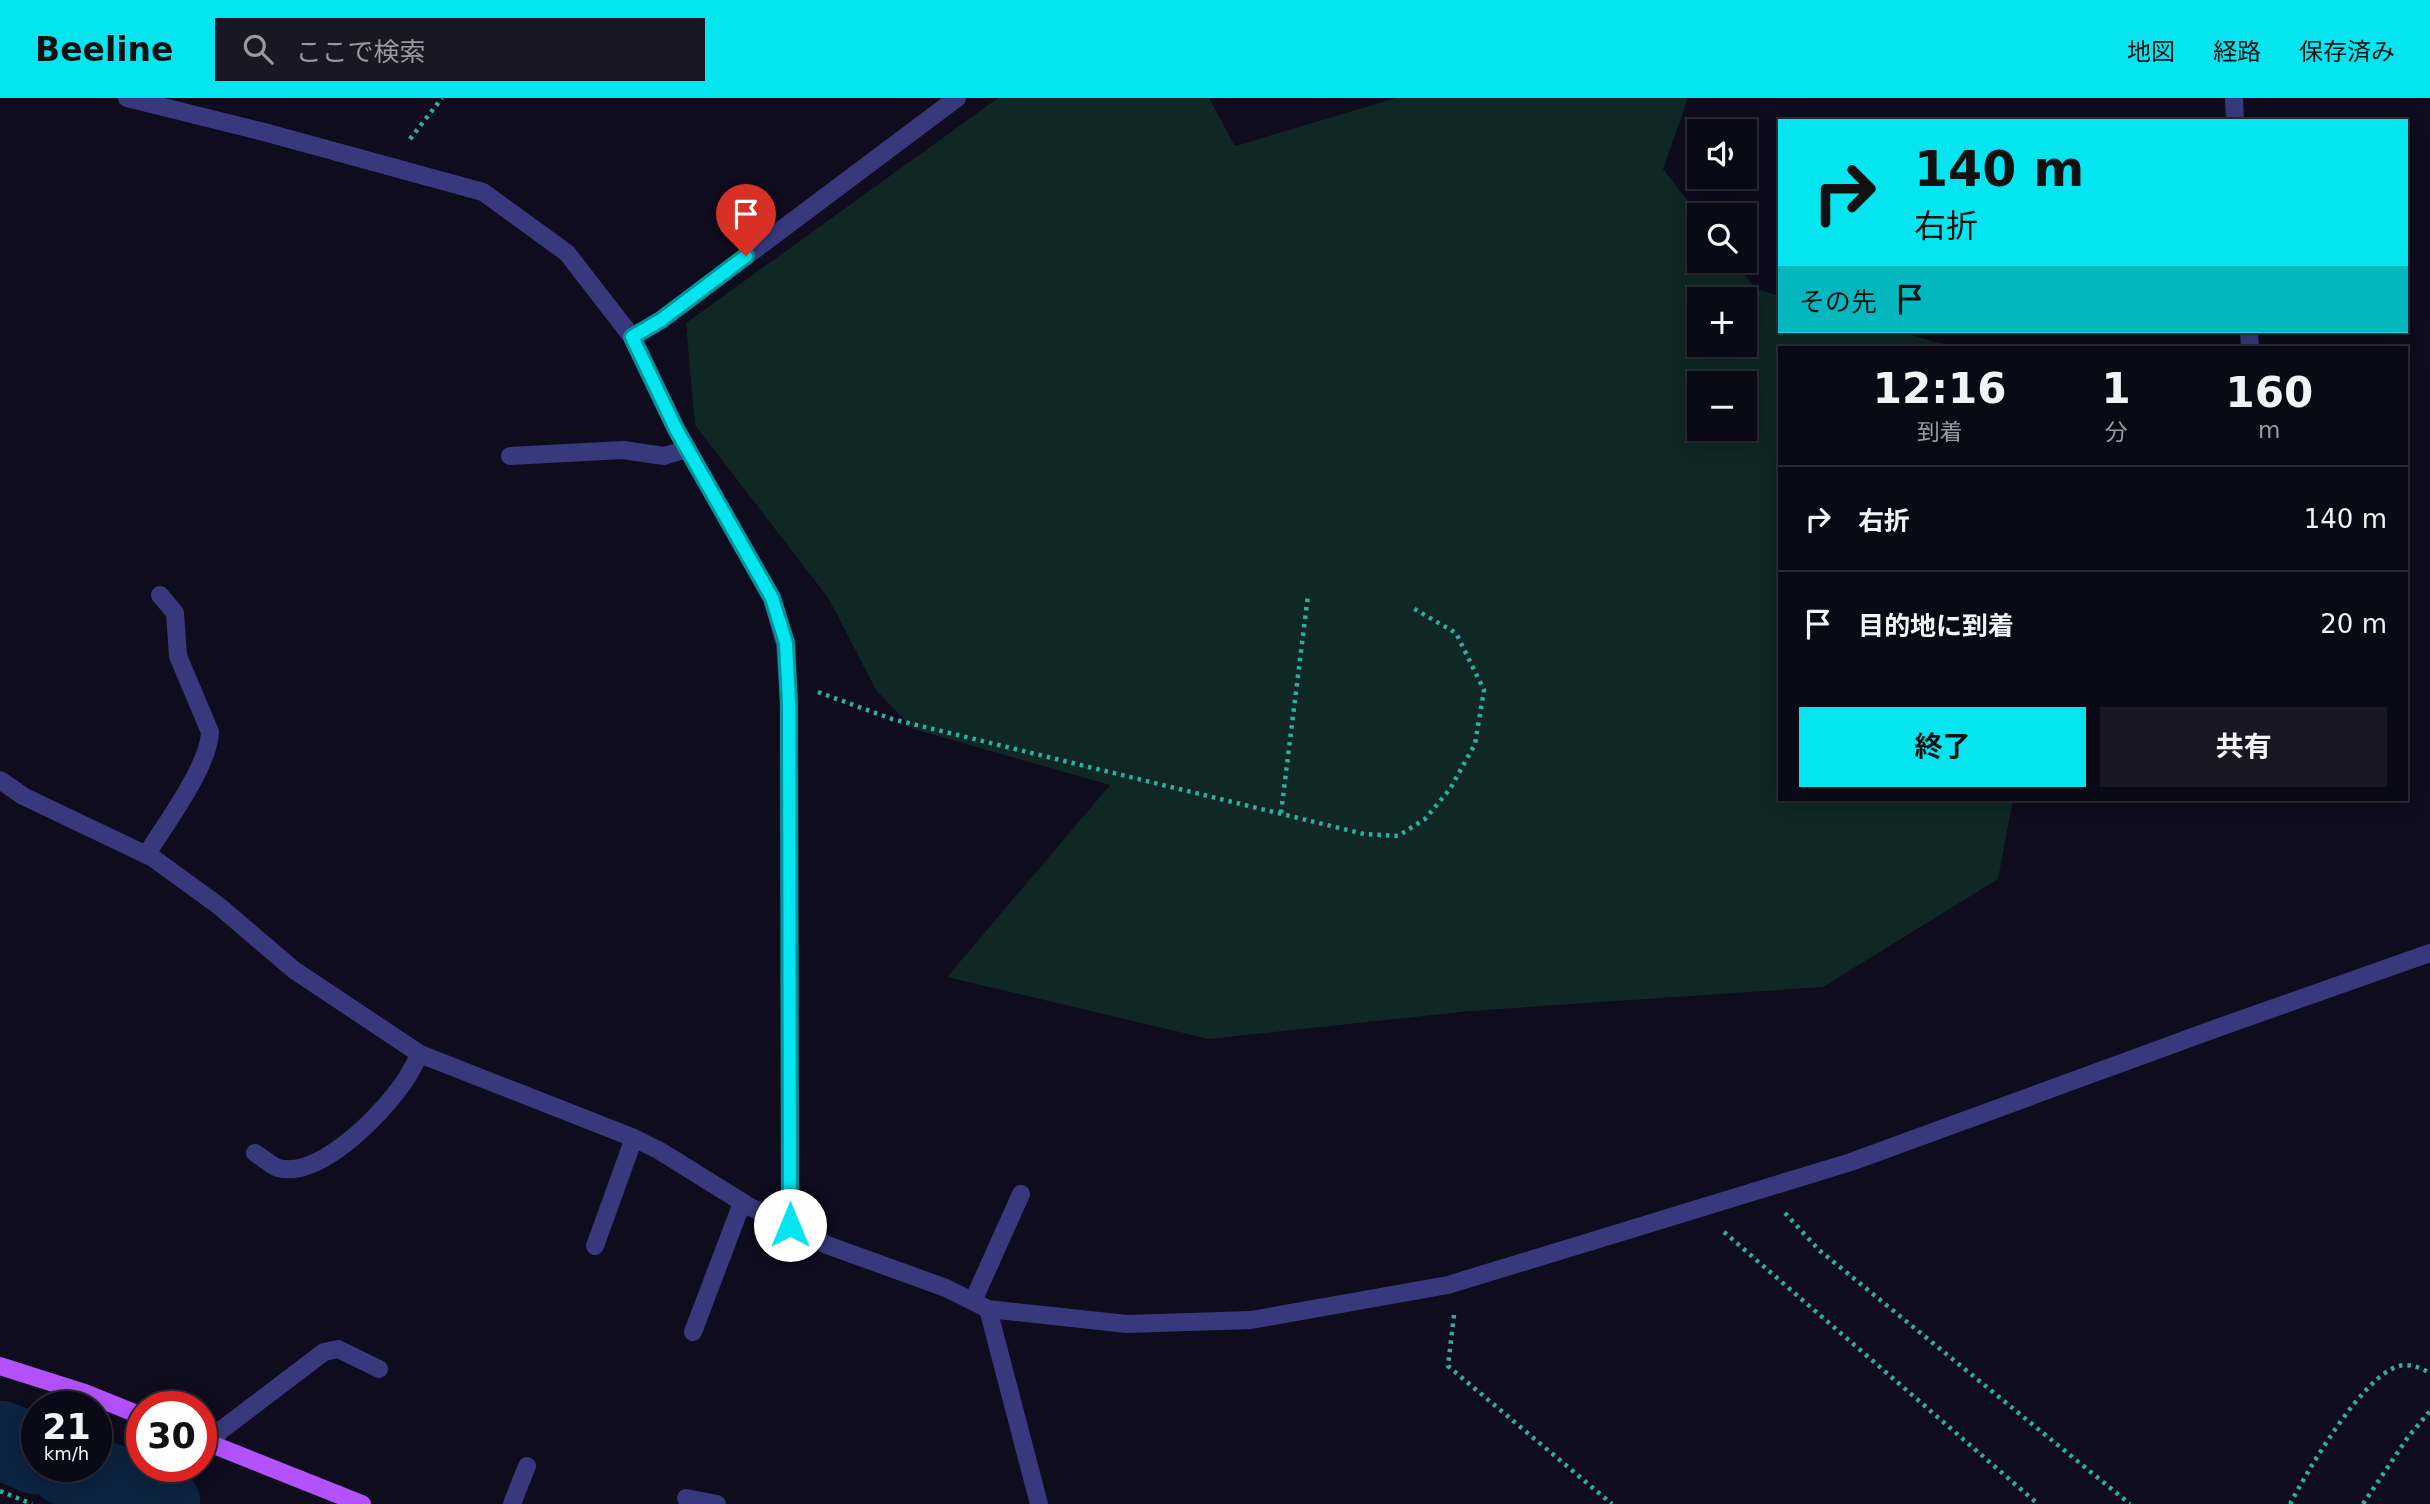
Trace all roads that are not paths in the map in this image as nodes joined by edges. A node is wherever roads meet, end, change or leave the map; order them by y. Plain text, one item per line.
1 (127, 98) edge
2 (957, 98) edge
3 (2234, 98) edge
4 (2235, 119) edge
5 (632, 337) junction
6 (688, 449) junction
7 (510, 456) dead end
8 (160, 595) dead end
9 (0, 780) edge
10 (146, 855) junction
11 (2430, 953) edge
12 (420, 1054) junction
13 (634, 1138) junction
14 (255, 1153) dead end
15 (1021, 1194) dead end
16 (742, 1203) junction
17 (790, 1225) junction
18 (595, 1246) dead end
19 (980, 1305) junction
20 (693, 1332) dead end
21 (0, 1366) edge
22 (379, 1369) dead end
23 (126, 1410) edge
24 (217, 1434) edge
25 (217, 1446) edge
26 (527, 1466) dead end
27 (686, 1498) dead end
28 (362, 1504) edge
29 (512, 1504) edge
30 (717, 1504) edge
31 (1039, 1504) edge

1 - 5 street
2 - 5 street
3 - 4 street
5 - 6 street
6 - 7 street
6 - 17 street
8 - 10 street
9 - 10 street
10 - 12 street
11 - 19 street
12 - 13 street
12 - 14 street
13 - 16 street
13 - 18 street
15 - 19 street
16 - 17 street
16 - 20 street
17 - 19 street
19 - 31 street
21 - 23 main road
22 - 24 street
25 - 28 main road
26 - 29 street
27 - 30 street

